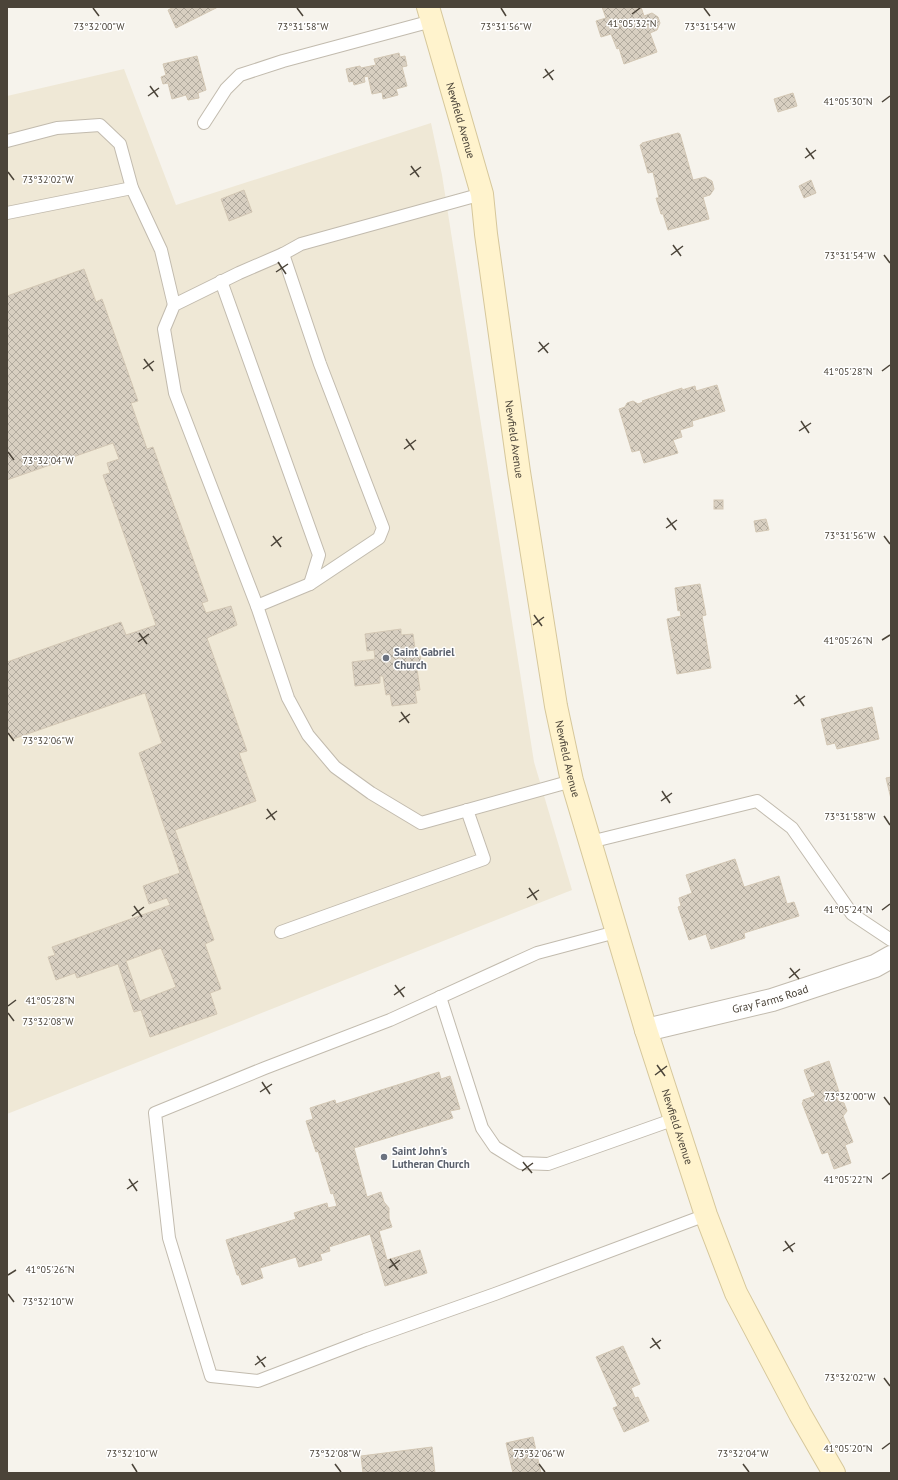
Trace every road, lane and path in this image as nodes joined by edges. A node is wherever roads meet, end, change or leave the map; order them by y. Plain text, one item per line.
1 (430, 14) edge
2 (204, 123) dead end
3 (7, 141) edge
4 (132, 188) junction
5 (482, 194) junction
6 (7, 213) edge
7 (283, 254) junction
8 (221, 281) junction
9 (174, 305) junction
10 (310, 584) junction
11 (257, 606) junction
12 (572, 781) junction
13 (467, 810) junction
14 (590, 842) junction
15 (281, 932) dead end
16 (616, 932) junction
17 (891, 940) edge
18 (891, 957) edge
19 (440, 997) junction
20 (646, 1030) junction
21 (675, 1119) junction
22 (706, 1215) junction
23 (834, 1473) edge

1 - 2 lane
1 - 5 main road, Newfield Avenue
3 - 4 lane
4 - 6 lane
4 - 9 lane
5 - 7 lane
5 - 12 main road, Newfield Avenue
7 - 8 lane
7 - 10 lane
8 - 9 lane
8 - 10 lane
9 - 11 lane
10 - 11 lane
11 - 13 lane
12 - 13 lane
12 - 14 main road, Newfield Avenue
13 - 15 lane
14 - 16 main road, Newfield Avenue
14 - 17 lane
16 - 19 lane
16 - 20 main road, Newfield Avenue
18 - 20 street, Gray Farms Road
19 - 21 lane
19 - 22 lane
20 - 21 main road, Newfield Avenue
21 - 22 main road, Newfield Avenue
22 - 23 main road, Newfield Avenue

